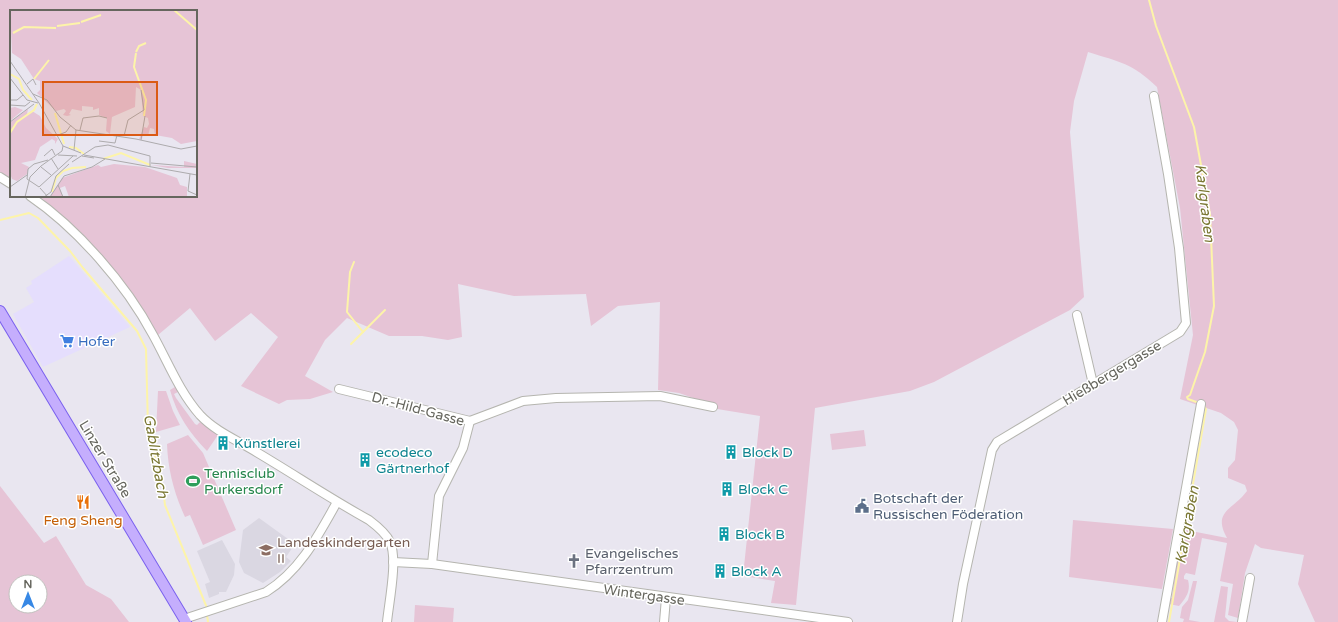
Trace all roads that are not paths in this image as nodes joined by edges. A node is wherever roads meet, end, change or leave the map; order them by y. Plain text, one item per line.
1 (1154, 96) dead end
2 (0, 177) edge
3 (10, 183) edge
4 (32, 197) edge
5 (0, 311) edge
6 (1077, 315) dead end
7 (1093, 384) junction
8 (339, 389) dead end
9 (1201, 404) dead end
10 (713, 407) dead end
11 (470, 421) junction
12 (337, 502) junction
13 (393, 562) junction
14 (432, 564) junction
15 (1250, 578) dead end
16 (666, 598) junction
17 (185, 621) edge
18 (387, 622) edge
19 (664, 622) edge
20 (848, 622) edge
21 (957, 622) edge
22 (1162, 622) edge
23 (1242, 622) edge

1 - 7 street, Hießbergergasse
2 - 3 street
4 - 12 street
5 - 17 main road, Linzer Straße
6 - 7 street
7 - 21 street, Hießbergergasse
8 - 11 street, Dr.-Hild-Gasse
9 - 22 street
10 - 11 street
11 - 14 street, Dr.-Hild-Gasse
12 - 13 street
12 - 17 street
13 - 14 street, Wintergasse
13 - 18 street
14 - 16 street, Wintergasse
15 - 23 street
16 - 19 street
16 - 20 street, Wintergasse

